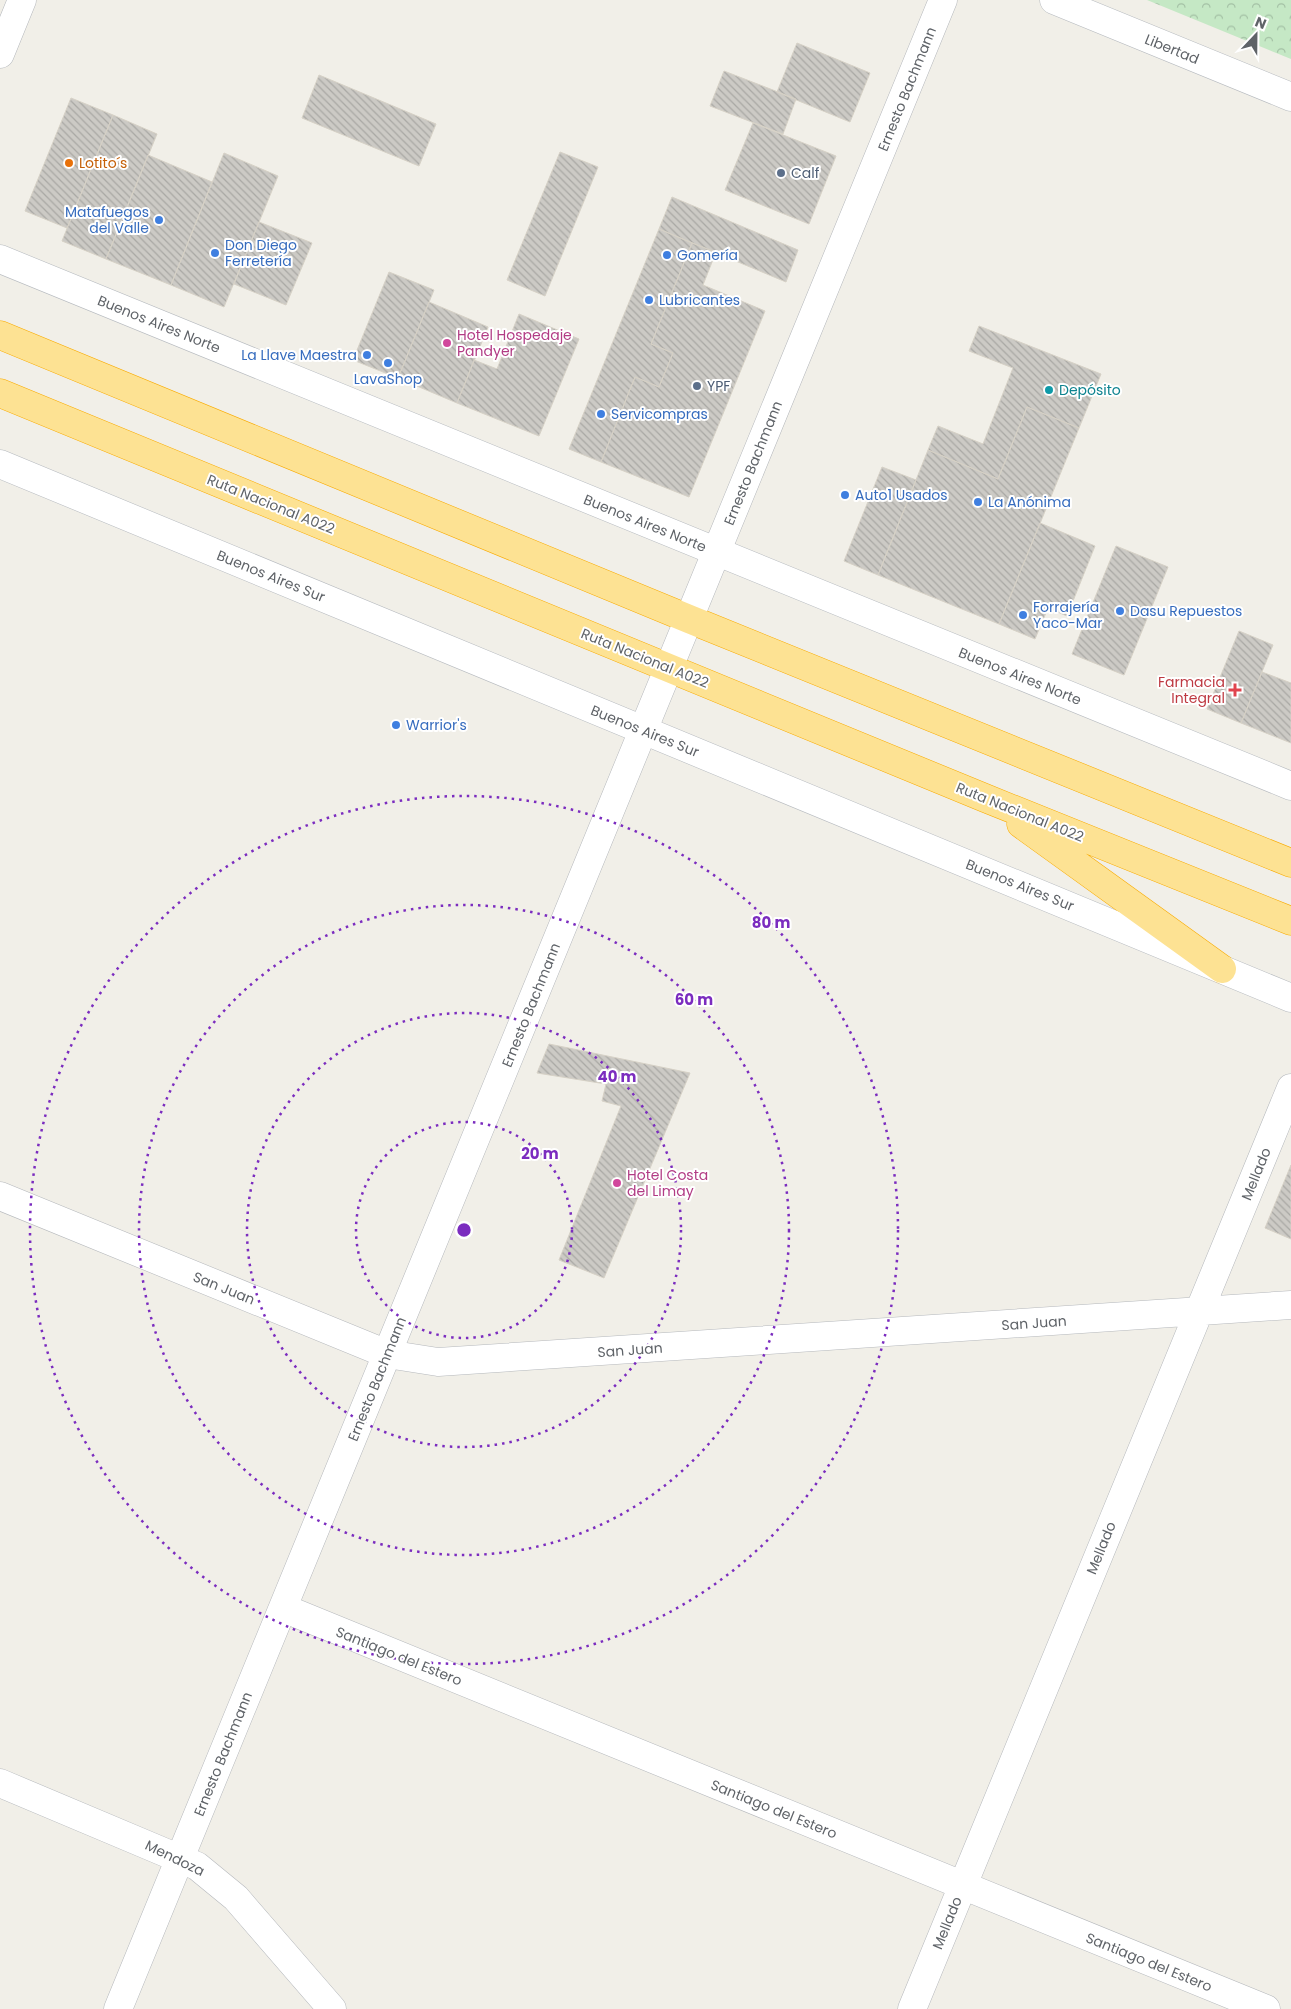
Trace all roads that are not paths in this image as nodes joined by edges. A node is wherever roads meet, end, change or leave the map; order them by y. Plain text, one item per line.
1 (22, 0) edge
2 (943, 0) edge
3 (1054, 0) edge
4 (0, 54) edge
5 (1291, 97) edge
6 (0, 259) edge
7 (0, 335) edge
8 (0, 393) edge
9 (0, 464) edge
10 (716, 552) junction
11 (689, 619) junction
12 (669, 668) junction
13 (644, 730) junction
14 (1291, 786) edge
15 (985, 798) junction
16 (1291, 863) edge
17 (1291, 921) edge
18 (1222, 969) junction
19 (1291, 998) edge
20 (1291, 1088) edge
21 (0, 1196) edge
22 (1291, 1305) edge
23 (1199, 1311) junction
24 (387, 1354) junction
25 (282, 1608) junction
26 (0, 1783) edge
27 (180, 1857) junction
28 (962, 1886) junction
29 (118, 2009) edge
30 (332, 2009) edge
31 (912, 2009) edge
32 (1266, 2009) edge

1 - 4 street
2 - 10 street, Ernesto Bachmann
3 - 5 street, Libertad
6 - 10 street, Buenos Aires Norte
7 - 11 highway
8 - 12 highway, Ruta Nacional A022
9 - 13 street, Buenos Aires Sur
10 - 11 street, Ernesto Bachmann
10 - 14 street, Buenos Aires Norte
11 - 12 street, Ernesto Bachmann
11 - 16 highway
12 - 13 street, Ernesto Bachmann
12 - 15 highway, Ruta Nacional A022
13 - 18 street, Buenos Aires Sur
13 - 24 street, Ernesto Bachmann
15 - 17 highway, Ruta Nacional A022
15 - 18 highway
18 - 19 street, Buenos Aires Sur
20 - 23 street, Mellado
21 - 24 street, San Juan
22 - 23 street, San Juan
23 - 24 street, San Juan
23 - 28 street, Mellado
24 - 25 street, Ernesto Bachmann
25 - 27 street, Ernesto Bachmann
25 - 28 street, Santiago del Estero
26 - 27 street, Mendoza
27 - 29 street, Ernesto Bachmann
27 - 30 street, Mendoza
28 - 31 street, Mellado
28 - 32 street, Santiago del Estero

